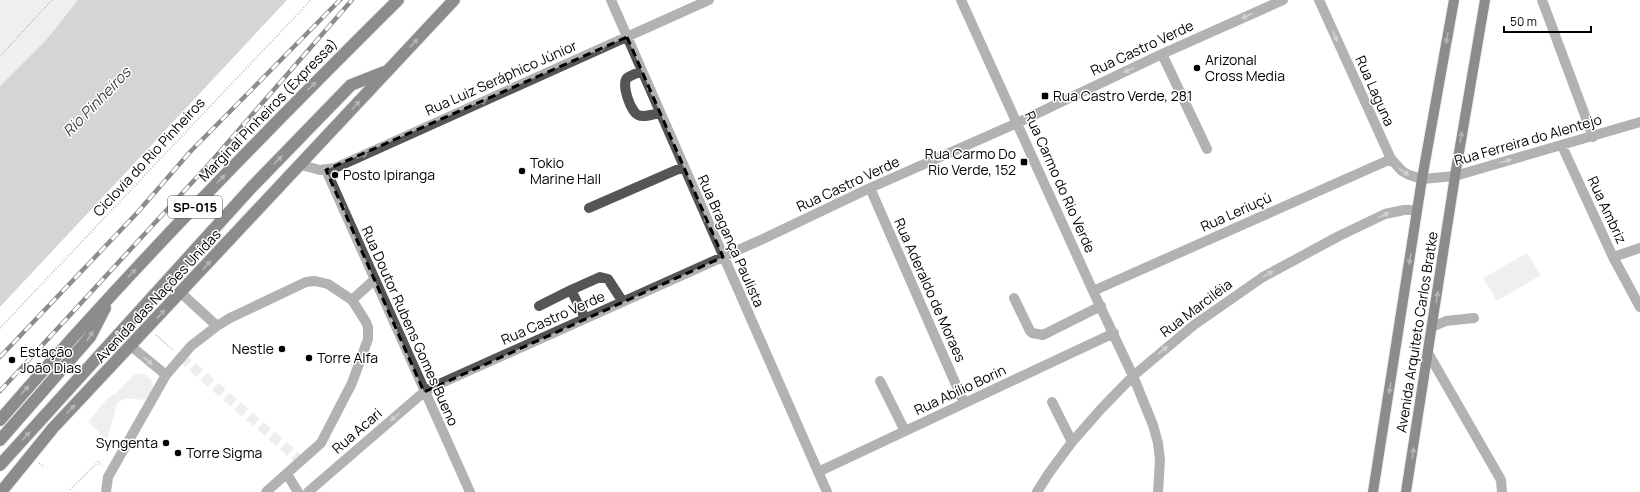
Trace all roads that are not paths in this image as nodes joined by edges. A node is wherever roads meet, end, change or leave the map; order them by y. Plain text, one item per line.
1 (398, 0) edge
2 (454, 0) edge
3 (611, 0) edge
4 (709, 0) edge
5 (961, 0) edge
6 (1283, 0) edge
7 (1319, 0) edge
8 (1454, 0) edge
9 (1485, 0) edge
10 (1542, 0) edge
11 (627, 37) junction
12 (1162, 54) junction
13 (387, 71) junction
14 (642, 71) junction
15 (660, 113) junction
16 (1640, 122) edge
17 (1018, 123) junction
18 (1593, 137) junction
19 (1562, 146) junction
20 (1207, 149) dead end
21 (1391, 159) junction
22 (301, 165) junction
23 (683, 167) junction
24 (326, 170) junction
25 (1455, 176) junction
26 (1422, 179) junction
27 (870, 188) junction
28 (589, 208) dead end
29 (1418, 210) junction
30 (1640, 248) edge
31 (723, 257) junction
32 (1614, 257) junction
33 (374, 280) junction
34 (571, 290) junction
35 (1093, 291) junction
36 (180, 293) junction
37 (111, 295) junction
38 (1014, 298) dead end
39 (352, 300) junction
40 (623, 302) junction
41 (538, 306) dead end
42 (1100, 306) junction
43 (1640, 307) edge
44 (585, 318) junction
45 (1474, 318) dead end
46 (217, 326) junction
47 (1432, 327) junction
48 (1114, 333) junction
49 (131, 346) junction
50 (1428, 353) junction
51 (166, 375) junction
52 (1133, 376) junction
53 (880, 381) dead end
54 (424, 392) junction
55 (1052, 402) dead end
56 (964, 403) junction
57 (0, 420) edge
58 (905, 431) junction
59 (0, 440) edge
60 (1072, 442) junction
61 (0, 465) edge
62 (818, 472) junction
63 (287, 474) junction
64 (1, 492) edge
65 (106, 492) edge
66 (266, 492) edge
67 (298, 492) edge
68 (308, 492) edge
69 (470, 492) edge
70 (827, 492) edge
71 (1037, 492) edge
72 (1158, 492) edge
73 (1373, 492) edge
74 (1406, 492) edge
75 (1502, 492) edge

37 -> 1 highway, Marginal Pinheiros (Expressa) / SP-015
13 -> 2 highway, Avenida das Nações Unidas
3 - 11 street, Rua Bragança Paulista
4 - 11 street, Rua Luiz Seráphico Júnior
5 - 17 street, Rua Carmo do Rio Verde
6 -> 12 street, Rua Castro Verde
7 -> 21 street, Rua Laguna
8 -> 26 main road, Avenida Arquiteto Carlos Bratke
25 -> 9 main road, Avenida Arquiteto Carlos Bratke
10 - 18 street
11 - 14 street, Rua Bragança Paulista
24 -> 11 street, Rua Luiz Seráphico Júnior
12 -> 17 street, Rua Castro Verde
12 - 20 street
22 -> 13 highway, Avenida das Nações Unidas
61 -> 13 highway
15 -> 14 street, Rua Bragança Paulista
14 - 15 street
15 - 23 street, Rua Bragança Paulista
16 - 18 street, Rua Ferreira do Alentejo
17 - 27 street, Rua Castro Verde
17 - 35 street, Rua Carmo do Rio Verde
18 - 19 street, Rua Ferreira do Alentejo
25 -> 19 street, Rua Ferreira do Alentejo
19 - 32 street, Rua Ambriz
21 -> 26 street, Rua Laguna
21 - 35 street, Rua Leriuçú
22 - 24 street, Rua Luiz Seráphico Júnior
36 -> 22 highway, Avenida das Nações Unidas
23 - 28 street
31 -> 23 street, Rua Bragança Paulista
24 -> 33 street, Rua Doutor Rubens Gomes Bueno
25 - 26 street, Rua Ferreira do Alentejo
47 -> 25 main road, Avenida Arquiteto Carlos Bratke
26 - 29 main road, Avenida Arquiteto Carlos Bratke
27 - 31 street, Rua Castro Verde
27 - 56 street, Rua Aderaldo de Moraes
52 -> 29 street, Rua Marciléia
29 -> 73 main road, Avenida Arquiteto Carlos Bratke
30 - 32 street
31 - 40 street, Rua Castro Verde
31 - 62 street, Rua Bragança Paulista
32 - 43 street, Rua Ambriz
33 - 39 street
33 -> 54 street, Rua Doutor Rubens Gomes Bueno
34 - 40 street
34 - 41 street
34 - 44 street
35 - 42 street, Rua Carmo do Rio Verde
36 - 46 street
49 -> 36 highway, Avenida das Nações Unidas
57 -> 37 highway, Marginal Pinheiros (Expressa) / SP-015
59 -> 37 highway
38 - 42 street
39 - 46 street
39 - 63 street
40 - 44 street, Rua Castro Verde
42 - 48 street, Rua Carmo do Rio Verde
44 - 54 street, Rua Castro Verde
45 - 47 street
46 - 51 street
47 - 50 main road, Avenida Arquiteto Carlos Bratke
48 - 52 street, Rua Carmo do Rio Verde
48 - 56 street, Rua Abílio Borin
49 -> 51 street
64 -> 49 highway, Avenida das Nações Unidas
74 -> 50 main road, Avenida Arquiteto Carlos Bratke
50 - 75 street
51 - 65 street
52 - 60 street, Rua Marciléia
52 - 72 street, Rua Carmo do Rio Verde
53 - 58 street
54 -> 68 street, Rua Acari
54 - 69 street, Rua Doutor Rubens Gomes Bueno
55 - 60 street
56 - 58 street, Rua Abílio Borin
58 - 62 street, Rua Abílio Borin
60 - 71 street, Rua Marciléia
62 - 70 street, Rua Bragança Paulista
63 - 66 street
63 - 67 street

